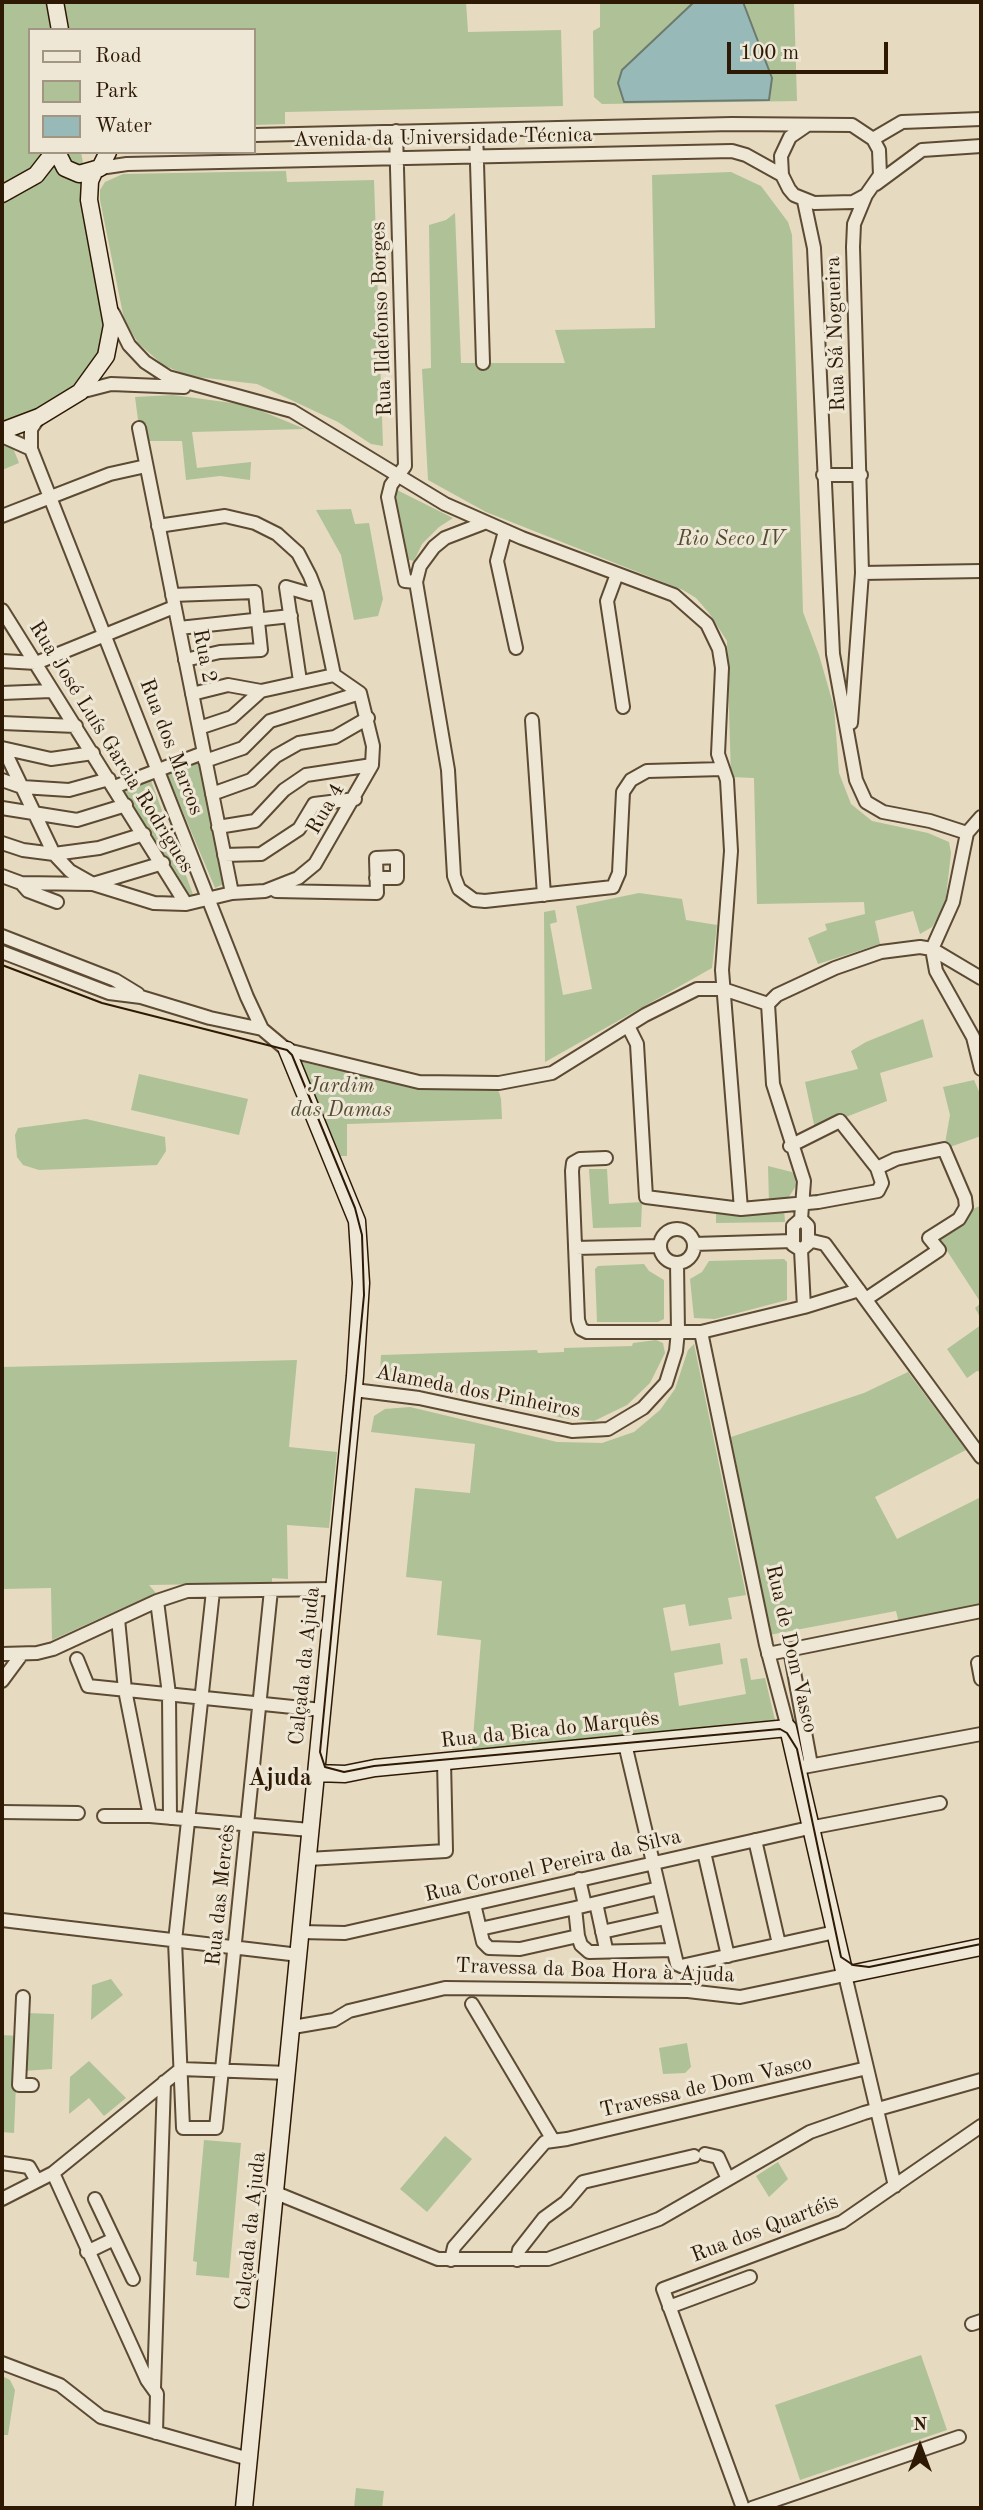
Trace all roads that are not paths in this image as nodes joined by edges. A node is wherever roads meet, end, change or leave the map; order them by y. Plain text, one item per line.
1 (55, 2) edge
2 (60, 28) edge
3 (981, 119) edge
4 (806, 125) junction
5 (476, 130) junction
6 (396, 131) junction
7 (256, 135) edge
8 (873, 139) junction
9 (981, 146) edge
10 (54, 154) edge
11 (57, 154) edge
12 (107, 154) edge
13 (477, 156) junction
14 (397, 158) junction
15 (97, 170) junction
16 (782, 175) junction
17 (876, 184) junction
18 (2, 194) edge
19 (866, 195) junction
20 (804, 201) junction
21 (111, 308) junction
22 (483, 363) dead end
23 (205, 388) junction
24 (80, 392) junction
25 (39, 417) junction
26 (139, 428) dead end
27 (2, 431) edge
28 (2, 436) edge
29 (31, 449) junction
30 (146, 466) junction
31 (823, 475) junction
32 (861, 475) junction
33 (397, 476) junction
34 (51, 496) junction
35 (2, 516) edge
36 (484, 523) junction
37 (158, 526) junction
38 (505, 531) junction
39 (981, 571) edge
40 (862, 573) junction
41 (617, 575) junction
42 (416, 582) junction
43 (310, 594) dead end
44 (173, 601) junction
45 (2, 610) edge
46 (290, 616) junction
47 (258, 620) junction
48 (179, 628) junction
49 (105, 634) junction
50 (516, 648) dead end
51 (833, 654) junction
52 (185, 660) junction
53 (2, 661) edge
54 (36, 663) junction
55 (856, 665) junction
56 (334, 675) junction
57 (300, 681) junction
58 (51, 691) junction
59 (261, 691) junction
60 (2, 693) edge
61 (360, 693) junction
62 (192, 694) junction
63 (624, 708) dead end
64 (368, 718) junction
65 (532, 720) dead end
66 (2, 723) edge
67 (76, 726) junction
68 (199, 728) junction
69 (850, 740) junction
70 (2, 749) edge
71 (93, 753) junction
72 (204, 757) junction
73 (372, 765) junction
74 (723, 769) junction
75 (158, 771) junction
76 (2, 780) edge
77 (112, 783) junction
78 (22, 787) junction
79 (212, 794) junction
80 (355, 799) junction
81 (126, 805) junction
82 (2, 807) edge
83 (33, 814) junction
84 (981, 817) edge
85 (218, 827) junction
86 (967, 833) junction
87 (144, 834) junction
88 (2, 843) edge
89 (54, 854) junction
90 (224, 855) junction
91 (163, 863) junction
92 (2, 876) edge
93 (376, 878) dead end
94 (21, 883) junction
95 (93, 884) junction
96 (265, 891) junction
97 (232, 893) junction
98 (544, 895) junction
99 (208, 899) junction
100 (57, 902) dead end
101 (187, 904) junction
102 (2, 936) edge
103 (932, 949) junction
104 (2, 952) edge
105 (981, 978) edge
106 (723, 989) junction
107 (141, 996) junction
108 (768, 1004) junction
109 (628, 1026) junction
110 (262, 1029) junction
111 (287, 1050) junction
112 (981, 1069) edge
113 (790, 1146) junction
114 (606, 1158) dead end
115 (877, 1168) junction
116 (803, 1204) junction
117 (741, 1209) junction
118 (694, 1244) junction
119 (801, 1244) junction
120 (660, 1246) junction
121 (575, 1248) junction
122 (677, 1263) junction
123 (862, 1295) junction
124 (804, 1307) junction
125 (678, 1331) junction
126 (701, 1332) junction
127 (354, 1390) junction
128 (981, 1457) edge
129 (334, 1589) junction
130 (271, 1590) junction
131 (213, 1591) junction
132 (158, 1601) junction
133 (981, 1611) edge
134 (118, 1619) junction
135 (790, 1650) junction
136 (2, 1654) edge
137 (22, 1654) junction
138 (768, 1654) junction
139 (77, 1659) dead end
140 (978, 1663) dead end
141 (981, 1679) edge
142 (2, 1681) edge
143 (125, 1690) junction
144 (169, 1694) junction
145 (203, 1698) junction
146 (259, 1704) junction
147 (322, 1710) junction
148 (788, 1728) junction
149 (981, 1734) edge
150 (625, 1744) junction
151 (444, 1761) junction
152 (804, 1766) junction
153 (316, 1773) junction
154 (940, 1803) dead end
155 (2, 1812) edge
156 (78, 1813) dead end
157 (104, 1816) dead end
158 (150, 1816) junction
159 (170, 1818) junction
160 (191, 1820) junction
161 (248, 1825) junction
162 (812, 1828) junction
163 (310, 1830) junction
164 (755, 1840) junction
165 (704, 1852) junction
166 (308, 1859) junction
167 (653, 1863) junction
168 (579, 1880) junction
169 (659, 1888) junction
170 (474, 1904) junction
171 (585, 1905) junction
172 (665, 1918) junction
173 (2, 1920) edge
174 (301, 1932) junction
175 (602, 1932) junction
176 (835, 1932) junction
177 (481, 1936) junction
178 (578, 1936) junction
179 (175, 1941) junction
180 (779, 1944) junction
181 (981, 1947) edge
182 (236, 1948) junction
183 (606, 1950) junction
184 (673, 1950) junction
185 (299, 1955) junction
186 (727, 1956) junction
187 (845, 1975) junction
188 (23, 1997) dead end
189 (472, 2004) dead end
190 (293, 2027) junction
191 (867, 2068) junction
192 (181, 2069) junction
193 (222, 2070) junction
194 (288, 2073) junction
195 (981, 2080) edge
196 (164, 2082) junction
197 (33, 2085) dead end
198 (877, 2110) junction
199 (981, 2126) edge
200 (553, 2140) junction
201 (2, 2163) edge
202 (53, 2173) junction
203 (728, 2179) junction
204 (37, 2181) junction
205 (895, 2186) junction
206 (276, 2193) junction
207 (2, 2199) edge
208 (95, 2199) dead end
209 (114, 2239) junction
210 (87, 2252) junction
211 (451, 2260) junction
212 (517, 2260) junction
213 (750, 2277) dead end
214 (133, 2279) dead end
215 (669, 2307) junction
216 (155, 2343) junction
217 (132, 2348) junction
218 (2, 2363) edge
219 (154, 2388) junction
220 (156, 2433) junction
221 (959, 2437) dead end
222 (249, 2459) junction
223 (244, 2508) edge
224 (743, 2508) edge
225 (752, 2508) edge

1 - 2 street
3 - 8 street
4 - 5 street, Avenida da Universidade Técnica
4 - 8 street
4 - 16 street
5 - 6 street, Avenida da Universidade Técnica
5 - 13 street
6 - 7 street, Avenida da Universidade Técnica
6 - 14 street, Rua Ildefonso Borges
8 - 17 street
9 - 17 street
10 - 18 street
11 - 15 street
12 - 15 street
13 - 14 street, Avenida da Universidade Técnica
13 - 16 street, Avenida da Universidade Técnica
13 - 22 street
14 - 15 street, Avenida da Universidade Técnica
14 - 33 street, Rua Ildefonso Borges
15 - 21 street
16 - 20 street
17 - 19 street
19 - 20 street
19 - 32 street, Rua Sá Nogueira
20 - 31 street, Rua Sá Nogueira
21 - 23 street
21 - 24 street
23 - 24 street
23 - 33 street
24 - 25 street
25 - 27 street
25 - 29 street
26 - 30 street, Rua 2
28 - 29 street
29 - 34 street, Rua dos Marcos
30 - 34 street
30 - 37 street, Rua 2
31 - 32 street
31 - 51 street, Rua Sá Nogueira
32 - 40 street, Rua Sá Nogueira
33 - 36 street
33 - 42 street, Rua Ildefonso Borges
34 - 35 street
34 - 49 street, Rua dos Marcos
36 - 38 street
36 - 42 street
37 - 44 street, Rua 2
37 - 56 street
38 - 41 street
38 - 50 street
39 - 40 street
40 - 55 street, Rua Sá Nogueira
41 - 63 street
41 - 74 street
42 - 98 street
43 - 46 street
44 - 47 street
44 - 48 street, Rua 2
44 - 49 street
45 - 54 street, Rua José Luís Garcia Rodrigues
46 - 47 street
46 - 57 street
47 - 48 street
47 - 52 street
48 - 52 street, Rua 2
49 - 54 street
49 - 75 street, Rua dos Marcos
51 - 55 street
51 - 69 street, Rua Sá Nogueira
52 - 62 street, Rua 2
53 - 54 street
54 - 58 street, Rua José Luís Garcia Rodrigues
55 - 69 street, Rua Sá Nogueira
56 - 57 street
56 - 61 street
57 - 59 street
58 - 60 street
58 - 67 street, Rua José Luís Garcia Rodrigues
59 - 62 street
59 - 68 street
61 - 64 street, Rua 4
61 - 72 street
62 - 68 street, Rua 2
64 - 73 street, Rua 4
64 - 79 street
65 - 98 street
66 - 67 street
67 - 71 street, Rua José Luís Garcia Rodrigues
68 - 72 street, Rua 2
69 - 86 street, Rua Sá Nogueira
70 - 71 street
70 - 78 street
71 - 77 street, Rua José Luís Garcia Rodrigues
72 - 75 street
72 - 79 street, Rua 2
73 - 80 street, Rua 4
73 - 85 street
74 - 98 street
74 - 106 street
75 - 77 street
75 - 99 street, Rua dos Marcos
76 - 78 street
77 - 78 street
77 - 81 street, Rua José Luís Garcia Rodrigues
78 - 83 street
79 - 85 street, Rua 2
80 - 90 street
80 - 96 street, Rua 4
81 - 83 street
81 - 87 street, Rua José Luís Garcia Rodrigues
82 - 83 street
83 - 89 street
84 - 86 street
85 - 90 street, Rua 2
86 - 103 street
87 - 89 street
87 - 91 street, Rua José Luís Garcia Rodrigues
88 - 89 street
89 - 95 street
90 - 97 street, Rua 2
91 - 95 street
91 - 101 street, Rua José Luís Garcia Rodrigues
92 - 94 street
93 - 96 street
94 - 95 street
94 - 100 street
95 - 101 street, Rua 4
96 - 97 street, Rua 4
97 - 99 street, Rua 4
99 - 101 street, Rua 4
99 - 110 street, Rua dos Marcos
102 - 107 street
103 - 105 street
103 - 108 street
103 - 112 street
104 - 107 street
106 - 108 street
106 - 109 street
106 - 117 street
107 - 110 street
108 - 113 street
109 - 111 street
109 - 117 street
110 - 111 street, Rua dos Marcos
111 - 127 street, Calçada da Ajuda
113 - 115 street
113 - 116 street
114 - 121 street
115 - 116 street
115 - 123 street
116 - 117 street
116 - 119 street
118 - 119 street
118 - 120 street
118 - 122 street
119 - 123 street
119 - 124 street
120 - 121 street
120 - 122 street
121 - 125 street
122 - 125 street, Alameda dos Pinheiros
123 - 124 street
123 - 128 street
124 - 126 street
125 - 126 street
125 - 127 street, Alameda dos Pinheiros
126 - 138 street, Rua de Dom Vasco
127 - 129 street, Calçada da Ajuda
129 - 130 street
129 - 147 street, Calçada da Ajuda
130 - 131 street
130 - 146 street, Rua das Mercês
131 - 132 street
131 - 145 street
132 - 134 street
132 - 144 street
133 - 135 street
134 - 137 street
134 - 143 street
135 - 138 street
135 - 152 street
136 - 137 street
137 - 142 street
138 - 148 street, Rua de Dom Vasco
139 - 143 street
140 - 141 street
143 - 144 street
143 - 158 street
144 - 145 street
144 - 159 street
145 - 146 street
145 - 160 street
146 - 147 street
146 - 161 street, Rua das Mercês
147 - 153 street, Calçada da Ajuda
148 - 150 street, Rua da Bica do Marquês
148 - 152 street, Rua de Dom Vasco
149 - 152 street
150 - 151 street, Rua da Bica do Marquês
150 - 167 street
151 - 153 street, Rua da Bica do Marquês
151 - 166 street
152 - 162 street, Rua de Dom Vasco
153 - 163 street, Calçada da Ajuda
154 - 162 street, Rua Coronel Pereira da Silva
155 - 156 street
157 - 158 street
158 - 159 street
159 - 160 street
160 - 161 street
160 - 179 street
161 - 163 street
161 - 182 street, Rua das Mercês
162 - 164 street, Rua Coronel Pereira da Silva
162 - 176 street, Rua de Dom Vasco
163 - 166 street, Calçada da Ajuda
164 - 165 street, Rua Coronel Pereira da Silva
164 - 180 street
165 - 167 street, Rua Coronel Pereira da Silva
165 - 186 street
166 - 174 street, Calçada da Ajuda
167 - 168 street, Rua Coronel Pereira da Silva
167 - 169 street
168 - 170 street, Rua Coronel Pereira da Silva
168 - 171 street
169 - 171 street
169 - 172 street
170 - 174 street, Rua Coronel Pereira da Silva
170 - 177 street
171 - 175 street
171 - 177 street
171 - 178 street
172 - 175 street
172 - 184 street
173 - 179 street
174 - 185 street, Calçada da Ajuda
175 - 183 street
176 - 180 street
176 - 187 street, Rua de Dom Vasco
177 - 178 street
178 - 183 street
179 - 182 street
179 - 192 street
180 - 186 street
181 - 187 street, Travessa da Boa Hora à Ajuda
182 - 185 street
182 - 193 street, Rua das Mercês
183 - 184 street
184 - 186 street
185 - 190 street, Calçada da Ajuda
187 - 190 street, Travessa da Boa Hora à Ajuda
187 - 191 street
188 - 197 street
189 - 200 street
190 - 194 street, Calçada da Ajuda
191 - 198 street
191 - 200 street, Travessa de Dom Vasco
192 - 193 street
192 - 193 street, Rua das Mercês
192 - 196 street
193 - 194 street
194 - 206 street, Calçada da Ajuda
195 - 198 street
196 - 202 street
196 - 216 street
198 - 203 street
198 - 205 street
199 - 205 street, Rua dos Quartéis
200 - 211 street
201 - 204 street
202 - 204 street
202 - 210 street
203 - 212 street
203 - 212 street
204 - 207 street
205 - 215 street, Rua dos Quartéis
206 - 211 street
206 - 222 street, Calçada da Ajuda
208 - 209 street
209 - 210 street
209 - 214 street
210 - 217 street
211 - 212 street
213 - 215 street
215 - 224 street
216 - 217 street
216 - 219 street
217 - 219 street
218 - 220 street
219 - 220 street
220 - 222 street
221 - 225 street
222 - 223 street, Calçada da Ajuda

